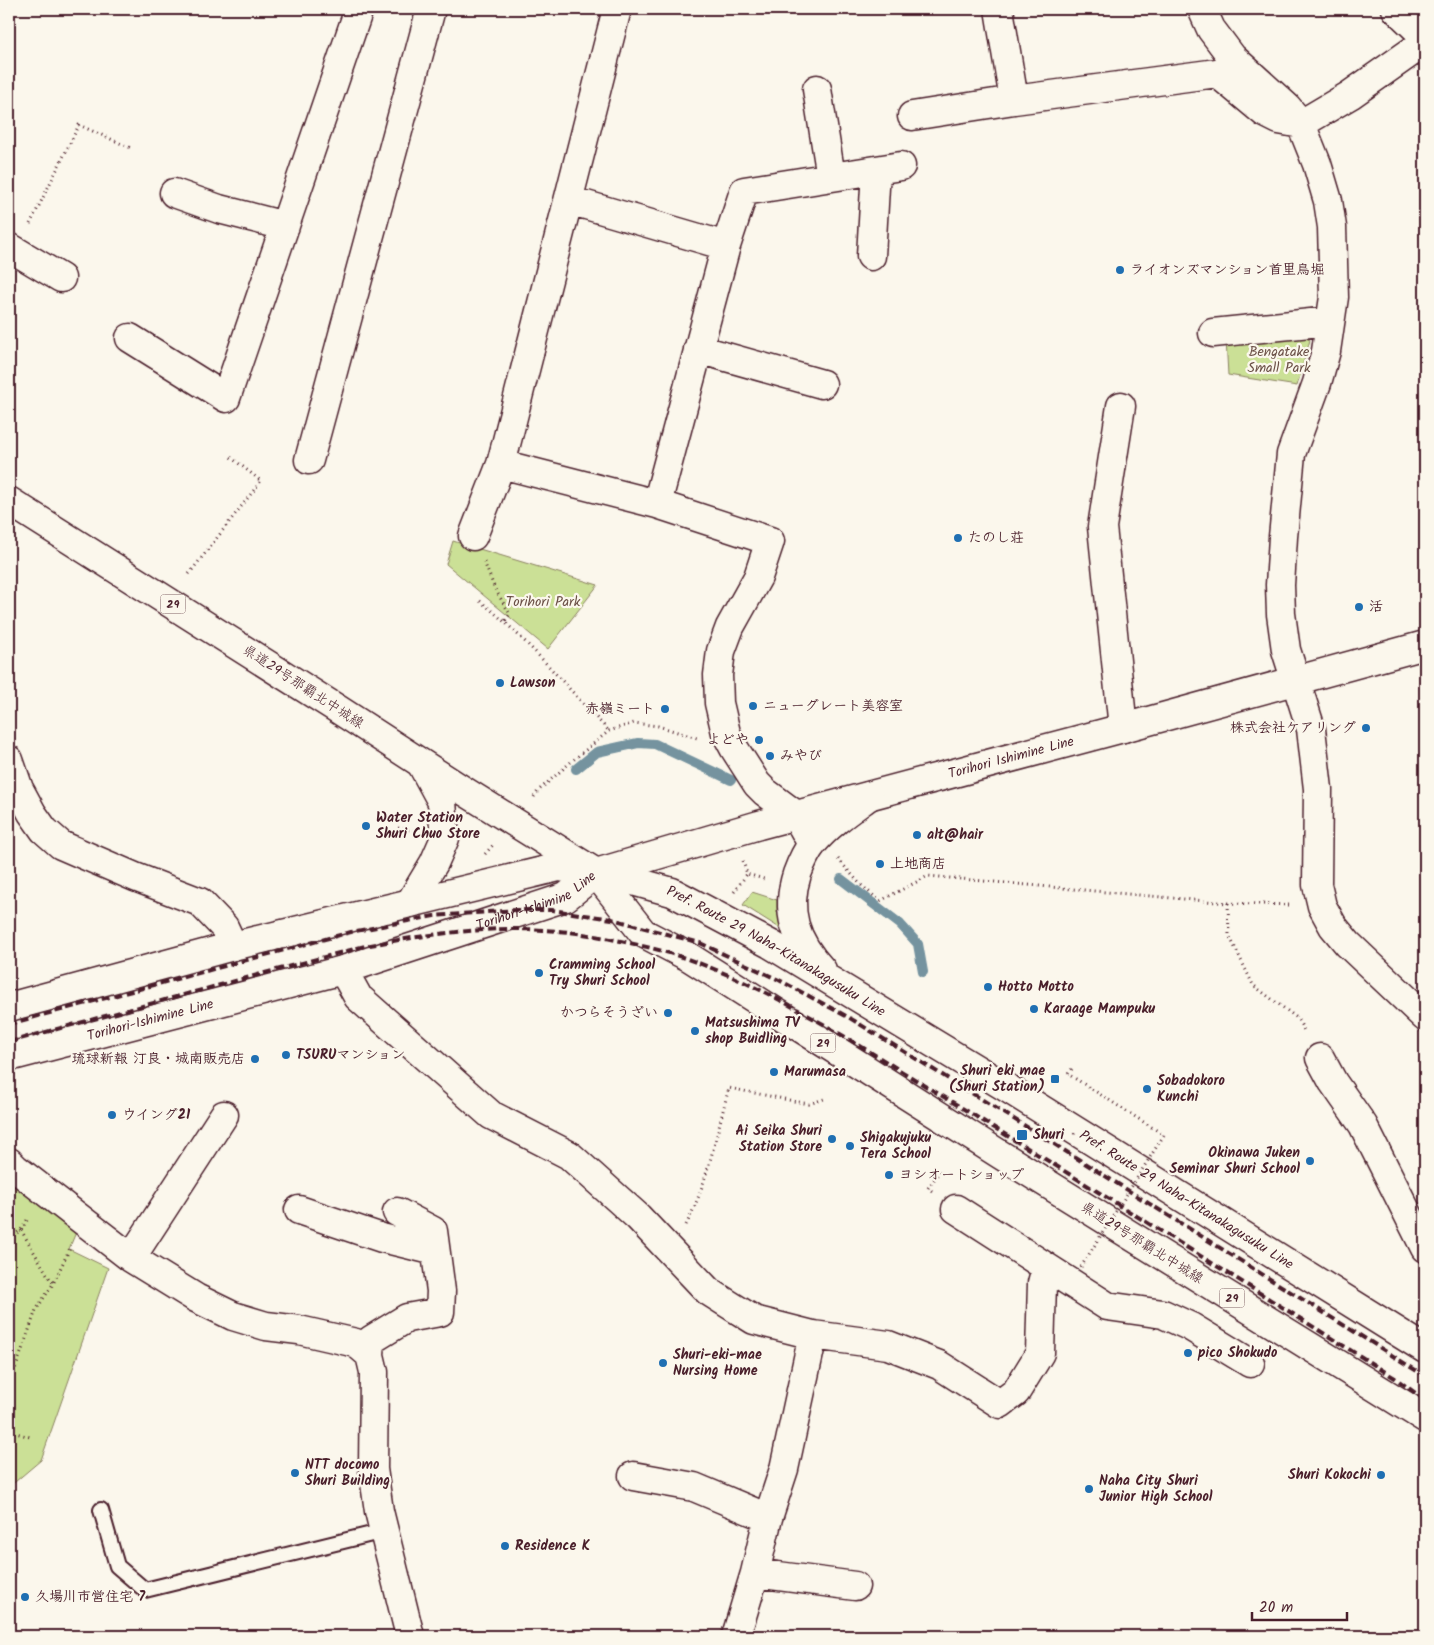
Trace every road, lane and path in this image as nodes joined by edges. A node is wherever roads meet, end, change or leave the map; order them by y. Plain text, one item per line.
1 (359, 9) edge
2 (431, 9) edge
3 (617, 9) edge
4 (999, 9) edge
5 (1202, 9) edge
6 (1396, 9) edge
7 (1425, 32) edge
8 (1425, 40) edge
9 (817, 89) dead end
10 (1014, 100) junction
11 (912, 116) dead end
12 (1301, 124) junction
13 (131, 148) dead end
14 (831, 176) junction
15 (174, 193) dead end
16 (570, 200) junction
17 (285, 226) junction
18 (726, 246) junction
19 (12, 249) edge
20 (871, 256) dead end
21 (61, 278) dead end
22 (1330, 321) junction
23 (1213, 333) dead end
24 (130, 338) dead end
25 (698, 349) junction
26 (822, 384) dead end
27 (1121, 406) dead end
28 (228, 455) dead end
29 (309, 460) dead end
30 (501, 464) junction
31 (9, 501) edge
32 (657, 504) junction
33 (473, 536) joint
34 (189, 574) dead end
35 (480, 602) dead end
36 (505, 621) junction
37 (1425, 645) edge
38 (1294, 681) junction
39 (1123, 728) junction
40 (609, 730) junction
41 (734, 748) junction
42 (9, 760) edge
43 (421, 763) junction
44 (14, 792) edge
45 (869, 796) junction
46 (534, 798) dead end
47 (796, 815) junction
48 (495, 843) dead end
49 (824, 850) junction
50 (484, 854) dead end
51 (742, 858) dead end
52 (596, 873) junction
53 (747, 874) junction
54 (772, 882) dead end
55 (731, 897) dead end
56 (410, 903) junction
57 (1228, 903) junction
58 (1322, 906) junction
59 (233, 946) junction
60 (343, 970) junction
61 (836, 985) junction
62 (9, 1007) edge
63 (1425, 1018) edge
64 (9, 1058) edge
65 (1320, 1058) joint
66 (1072, 1069) dead end
67 (827, 1098) dead end
68 (224, 1115) dead end
69 (11, 1168) edge
70 (940, 1171) dead end
71 (928, 1188) dead end
72 (956, 1209) dead end
73 (299, 1210) dead end
74 (397, 1212) dead end
75 (83, 1220) junction
76 (21, 1230) dead end
77 (1425, 1248) edge
78 (435, 1251) junction
79 (670, 1251) junction
80 (131, 1258) junction
81 (1081, 1267) dead end
82 (1046, 1268) junction
83 (53, 1284) junction
84 (813, 1335) junction
85 (1425, 1349) edge
86 (370, 1355) junction
87 (1250, 1363) dead end
88 (9, 1387) edge
89 (1425, 1418) edge
90 (9, 1431) edge
91 (30, 1437) dead end
92 (633, 1476) dead end
93 (101, 1510) dead end
94 (768, 1518) junction
95 (384, 1531) junction
96 (755, 1573) junction
97 (855, 1586) dead end
98 (410, 1636) edge
99 (736, 1636) edge

1 - 17 street
2 - 29 street
3 - 16 street
4 - 10 street
5 - 12 street
6 - 7 street
8 - 12 street
9 - 14 street
10 - 11 street
10 - 12 street
12 - 22 street
13 - 19 path
14 - 18 street
14 - 20 street
15 - 17 street
16 - 18 street
16 - 30 street
17 - 24 street
18 - 25 street
19 - 21 street
22 - 23 street
22 - 38 street
25 - 26 street
25 - 32 street
27 - 39 street
28 - 34 path
30 - 32 street
30 - 33 street
31 - 43 street, 県道29号那覇北中城線 / 29
32 - 41 street
33 - 36 path
35 - 36 path
36 - 40 path
37 - 38 street, Torihori Ishimine Line
38 - 39 street, Torihori Ishimine Line
38 - 58 street
39 - 45 street, Torihori Ishimine Line
40 - 41 path
40 - 46 path
41 - 47 street
42 - 44 street
43 - 52 street, 県道29号那覇北中城線 / 29
43 - 56 street
44 - 59 street
45 - 47 street, Torihori Ishimine Line
45 - 49 street
47 - 49 street
47 - 52 street, Torihori Ishimine Line
48 - 50 path
49 - 57 path
49 - 61 street
51 - 53 path
52 - 56 street, Torihori-Ishimine Line
52 - 60 street, Torihori-Ishimine Line
52 - 61 street, Pref. Route 29 Naha-Kitanakagusuku Line / 29
52 - 89 street, 県道29号那覇北中城線 / 29
53 - 54 path
53 - 55 path
56 - 59 street, Torihori-Ishimine Line
57 - 58 path
57 - 65 path
58 - 63 street
59 - 62 street, Torihori-Ishimine Line
60 - 64 street, Torihori-Ishimine Line
60 - 79 street
61 - 85 street, Pref. Route 29 Naha-Kitanakagusuku Line / 29
65 - 77 street
66 - 81 path, bridge
67 - 79 path
68 - 80 street
69 - 75 street
70 - 71 path
72 - 82 street
73 - 78 street
74 - 78 street
75 - 80 street
75 - 83 path
76 - 83 path
78 - 86 street
79 - 84 street
80 - 86 street
82 - 84 street
82 - 87 street
83 - 88 path
84 - 94 street
86 - 95 street
90 - 91 path
92 - 94 street
93 - 95 lane
94 - 96 street
95 - 98 street
96 - 97 street
96 - 99 street

